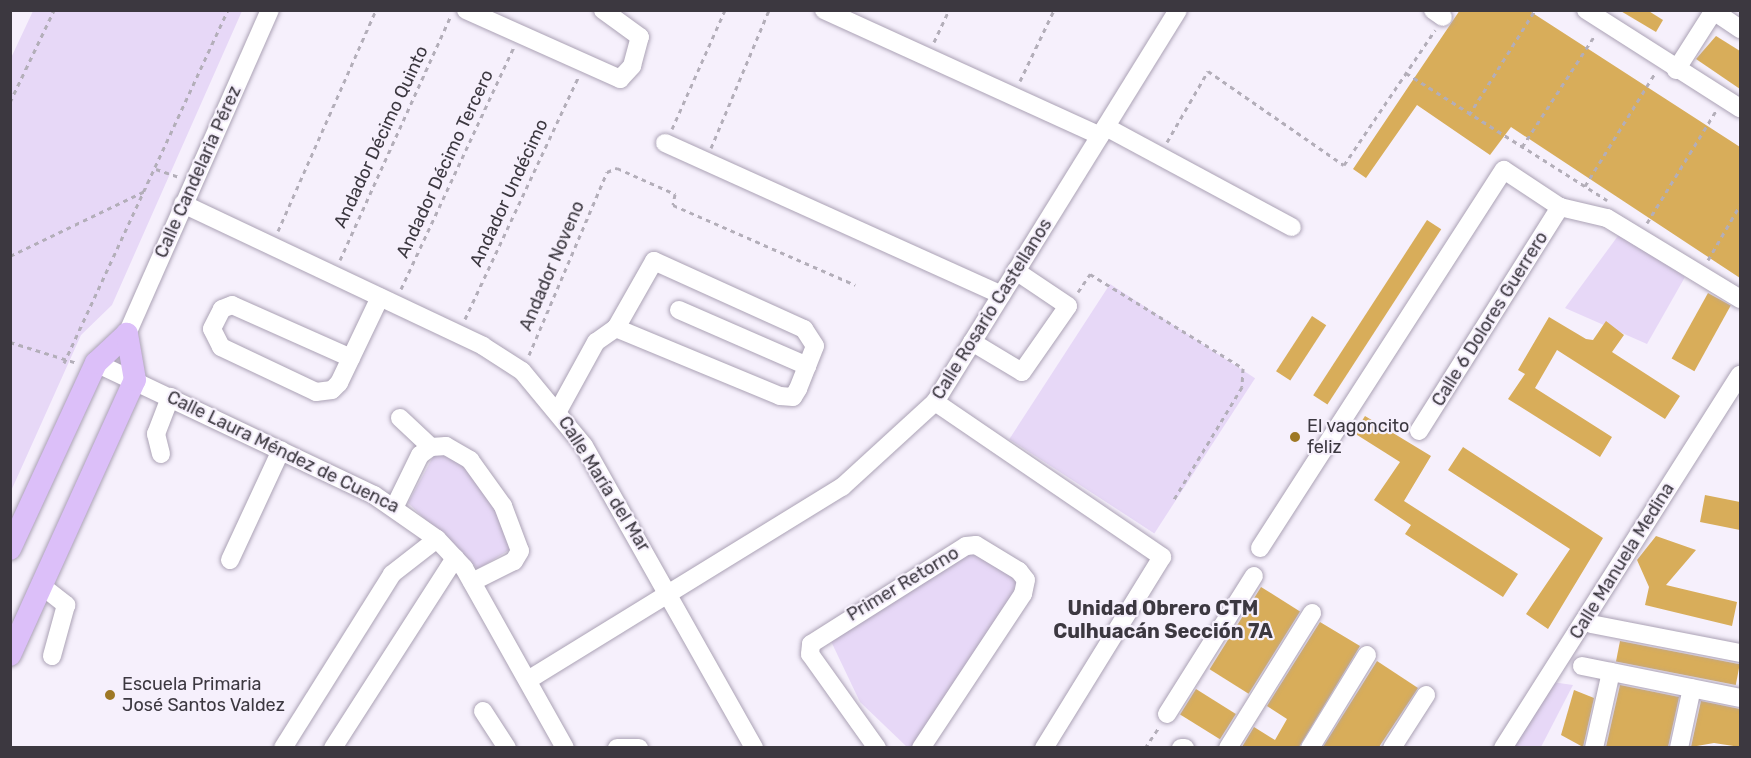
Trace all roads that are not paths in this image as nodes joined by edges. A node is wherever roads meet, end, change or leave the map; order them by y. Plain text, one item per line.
1 (270, 10) edge
2 (466, 10) edge
3 (603, 10) edge
4 (824, 10) edge
5 (1178, 10) edge
6 (1586, 10) edge
7 (1713, 11) edge
8 (1740, 29) edge
9 (1669, 65) junction
10 (1740, 108) edge
11 (1103, 131) junction
12 (665, 143) road end
13 (183, 204) junction
14 (1560, 207) junction
15 (1292, 227) dead end
16 (1016, 271) junction
17 (1001, 295) junction
18 (1740, 299) edge
19 (387, 301) junction
20 (679, 310) dead end
21 (616, 328) junction
22 (127, 334) junction
23 (972, 342) junction
24 (351, 358) junction
25 (96, 363) junction
26 (807, 366) junction
27 (1740, 375) edge
28 (135, 380) junction
29 (170, 397) junction
30 (935, 402) junction
31 (558, 411) junction
32 (400, 418) dead end
33 (1419, 431) dead end
34 (431, 447) junction
35 (281, 450) junction
36 (161, 454) dead end
37 (395, 506) junction
38 (437, 538) junction
39 (1260, 548) dead end
40 (10, 549) edge
41 (455, 558) junction
42 (230, 560) dead end
43 (1254, 576) dead end
44 (472, 582) junction
45 (42, 586) junction
46 (669, 591) junction
47 (1312, 613) dead end
48 (1591, 624) dead end
49 (1740, 653) edge
50 (10, 655) edge
51 (1367, 655) dead end
52 (52, 656) dead end
53 (1582, 666) dead end
54 (1611, 672) junction
55 (528, 680) junction
56 (1692, 688) junction
57 (1426, 695) dead end
58 (1740, 698) edge
59 (483, 711) dead end
60 (1167, 714) road end
61 (283, 747) edge
62 (333, 747) edge
63 (507, 747) edge
64 (565, 747) edge
65 (617, 747) edge
66 (639, 747) edge
67 (754, 747) edge
68 (877, 747) edge
69 (921, 747) edge
70 (1044, 747) edge
71 (1228, 747) edge
72 (1310, 747) edge
73 (1392, 747) edge
74 (1503, 747) edge
75 (1594, 747) edge
76 (1679, 747) edge

1 - 13 street, Calle Candelaria Pérez
2 - 3 street
4 - 11 street
5 - 11 street, Calle Rosario Castellanos
6 - 9 street
7 - 8 street
7 - 9 street
9 - 10 street
11 - 15 street
11 - 16 street, Calle Rosario Castellanos
12 - 17 street
13 - 19 street, Calle María del Mar
13 - 22 street, Calle Candelaria Pérez
14 - 18 street
14 - 33 street, Calle 6 Dolores Guerrero
14 - 39 street
16 - 17 street, Calle Rosario Castellanos
16 - 23 street
17 - 23 street, Calle Rosario Castellanos
19 - 24 street
19 - 31 street, Calle María del Mar
20 - 26 street
21 - 26 street
21 - 26 street
21 - 31 street
22 - 25 main road, Calle Candelaria Pérez
22 - 28 main road
23 - 30 street, Calle Rosario Castellanos
24 - 24 street
25 - 28 street, Calle Laura Méndez de Cuenca
25 - 40 main road, Calle Candelaria Pérez
27 - 74 street, Calle Manuela Medina
28 - 29 street, Calle Laura Méndez de Cuenca
28 - 45 main road
29 - 35 street, Calle Laura Méndez de Cuenca
29 - 36 street
30 - 46 street, Calle Rosario Castellanos
30 - 70 street
31 - 46 street, Calle María del Mar
32 - 34 street
34 - 37 street
34 - 44 street
35 - 37 street, Calle Laura Méndez de Cuenca
35 - 42 street
37 - 38 street, Calle Laura Méndez de Cuenca
38 - 41 street, Calle Laura Méndez de Cuenca
38 - 61 street
41 - 44 street, Calle Laura Méndez de Cuenca
41 - 62 street
43 - 60 street
44 - 55 street, Calle Laura Méndez de Cuenca
45 - 50 main road
45 - 52 street
46 - 55 street, Calle Rosario Castellanos
46 - 67 street, Calle María del Mar
47 - 71 street
48 - 49 street
51 - 72 street
53 - 54 street
54 - 56 street
54 - 75 street
55 - 64 street, Calle Laura Méndez de Cuenca
56 - 58 street
56 - 76 street
57 - 73 street
59 - 63 street
65 - 66 street
68 - 69 street, Primer Retorno

